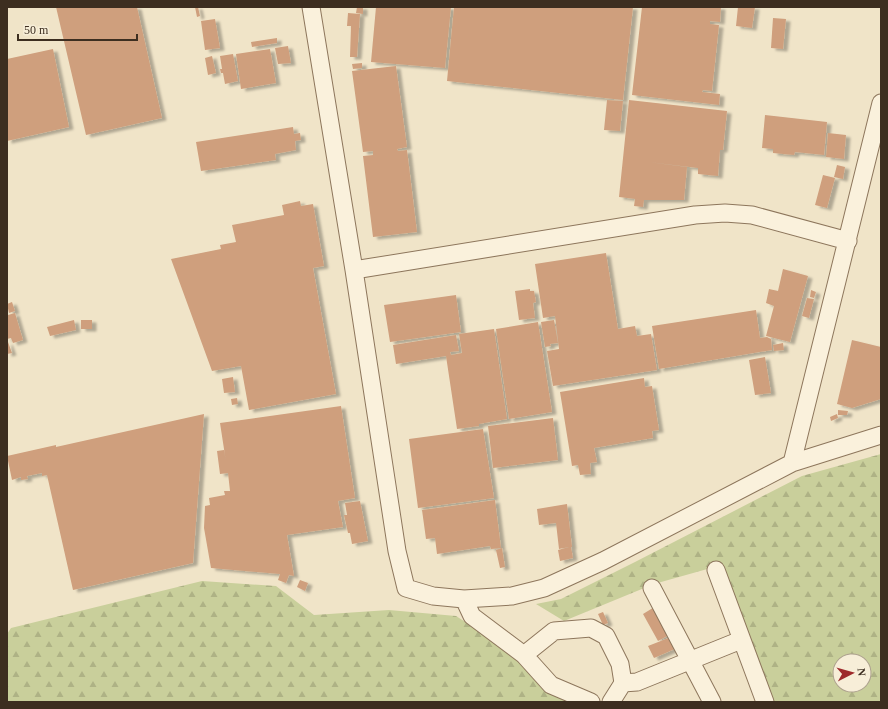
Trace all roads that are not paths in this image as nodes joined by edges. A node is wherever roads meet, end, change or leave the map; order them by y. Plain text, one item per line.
1 (310, 7) edge
2 (881, 103) edge
3 (848, 241) junction
4 (354, 270) junction
5 (881, 435) edge
6 (792, 463) junction
7 (716, 570) dead end
8 (652, 588) dead end
9 (464, 599) junction
10 (741, 640) junction
11 (524, 655) junction
12 (690, 660) junction
13 (623, 683) junction
14 (591, 702) edge
15 (611, 702) edge
16 (712, 702) edge
17 (765, 702) edge

1 - 4 street
2 - 3 street
3 - 4 street
3 - 6 street
4 - 9 street
5 - 6 street
6 - 9 street
7 - 10 street
8 - 12 street
9 - 11 street
10 - 12 street
10 - 17 street
11 - 13 street
11 - 14 street
12 - 13 street
12 - 16 street
13 - 15 street

